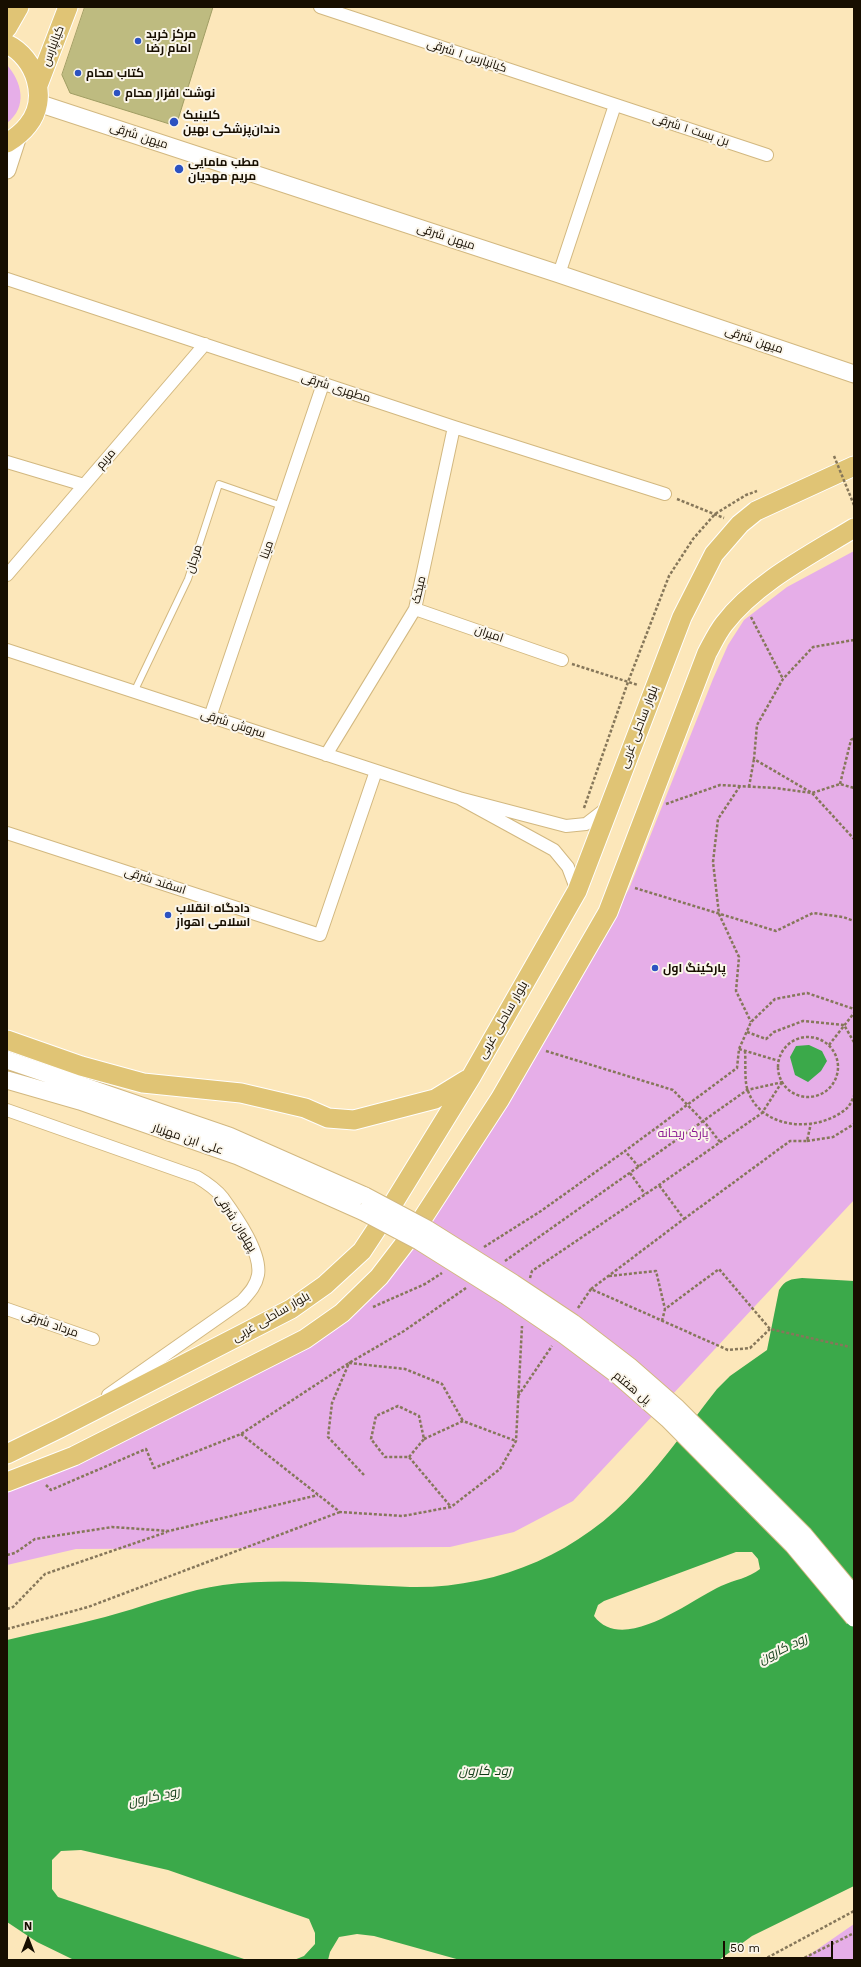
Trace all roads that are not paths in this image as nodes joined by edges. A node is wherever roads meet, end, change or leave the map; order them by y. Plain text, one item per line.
1 (19, 7) edge
2 (68, 7) edge
3 (320, 7) edge
4 (7, 28) edge
5 (7, 44) edge
6 (38, 94) junction
7 (615, 105) junction
8 (13, 140) edge
9 (767, 155) dead end
10 (7, 170) edge
11 (559, 274) junction
12 (7, 279) edge
13 (204, 344) junction
14 (854, 374) edge
15 (324, 384) junction
16 (454, 427) junction
17 (7, 462) edge
18 (854, 466) edge
19 (84, 485) junction
20 (665, 494) road end
21 (282, 506) junction
22 (854, 528) edge
23 (7, 575) edge
24 (416, 609) junction
25 (7, 650) edge
26 (562, 660) road end
27 (134, 692) junction
28 (210, 717) junction
29 (326, 755) junction
30 (376, 771) junction
31 (459, 798) junction
32 (609, 806) junction
33 (7, 833) edge
34 (577, 891) junction
35 (7, 1040) edge
36 (7, 1060) edge
37 (471, 1077) junction
38 (7, 1080) edge
39 (7, 1110) edge
40 (364, 1204) junction
41 (7, 1310) edge
42 (94, 1339) dead end
43 (60, 1428) junction
44 (7, 1454) edge
45 (7, 1482) edge
46 (854, 1595) edge
47 (854, 1618) edge

1 - 4 main road
2 - 6 main road, کیانپارس
3 - 7 street, کیانپارس ۱ شرقی
5 - 6 main road
6 - 8 main road, کیانپارس
6 - 11 main road, میهن شرقی
7 - 9 street, بن بست ۱ شرقی
7 - 11 street
8 - 10 main road
11 - 14 main road, میهن شرقی
12 - 13 street, مطهری شرقی
13 - 15 street, مطهری شرقی
13 - 19 street, مریم
15 - 16 street, مطهری شرقی
15 - 21 street, مینا
16 - 20 street, مطهری شرقی
16 - 24 street, میخک
17 - 19 street
18 - 32 main road, بلوار ساحلی غربی
19 - 23 street, مریم
21 - 27 lane, مرجان
21 - 28 street, مینا
22 - 45 main road
24 - 26 street, امیران
24 - 29 street, میخک
25 - 27 street, سروش شرقی
27 - 28 street, سروش شرقی
28 - 29 street, سروش شرقی
29 - 30 street, سروش شرقی
30 - 31 street, سروش شرقی
30 - 33 street, اسفند شرقی
31 - 32 street
31 - 34 street
32 - 34 main road, بلوار ساحلی غربی
34 - 37 main road, بلوار ساحلی غربی
35 - 37 main road
36 - 40 main road
37 - 43 main road, بلوار ساحلی غربی
38 - 40 main road, علی ابن مهزیار
39 - 43 street, پهلوان شرقی
40 - 46 main road, پل هفتم, bridge
40 - 47 main road, پل هفتم, bridge
41 - 42 street, مرداد شرقی
43 - 44 main road, بلوار ساحلی غربی

